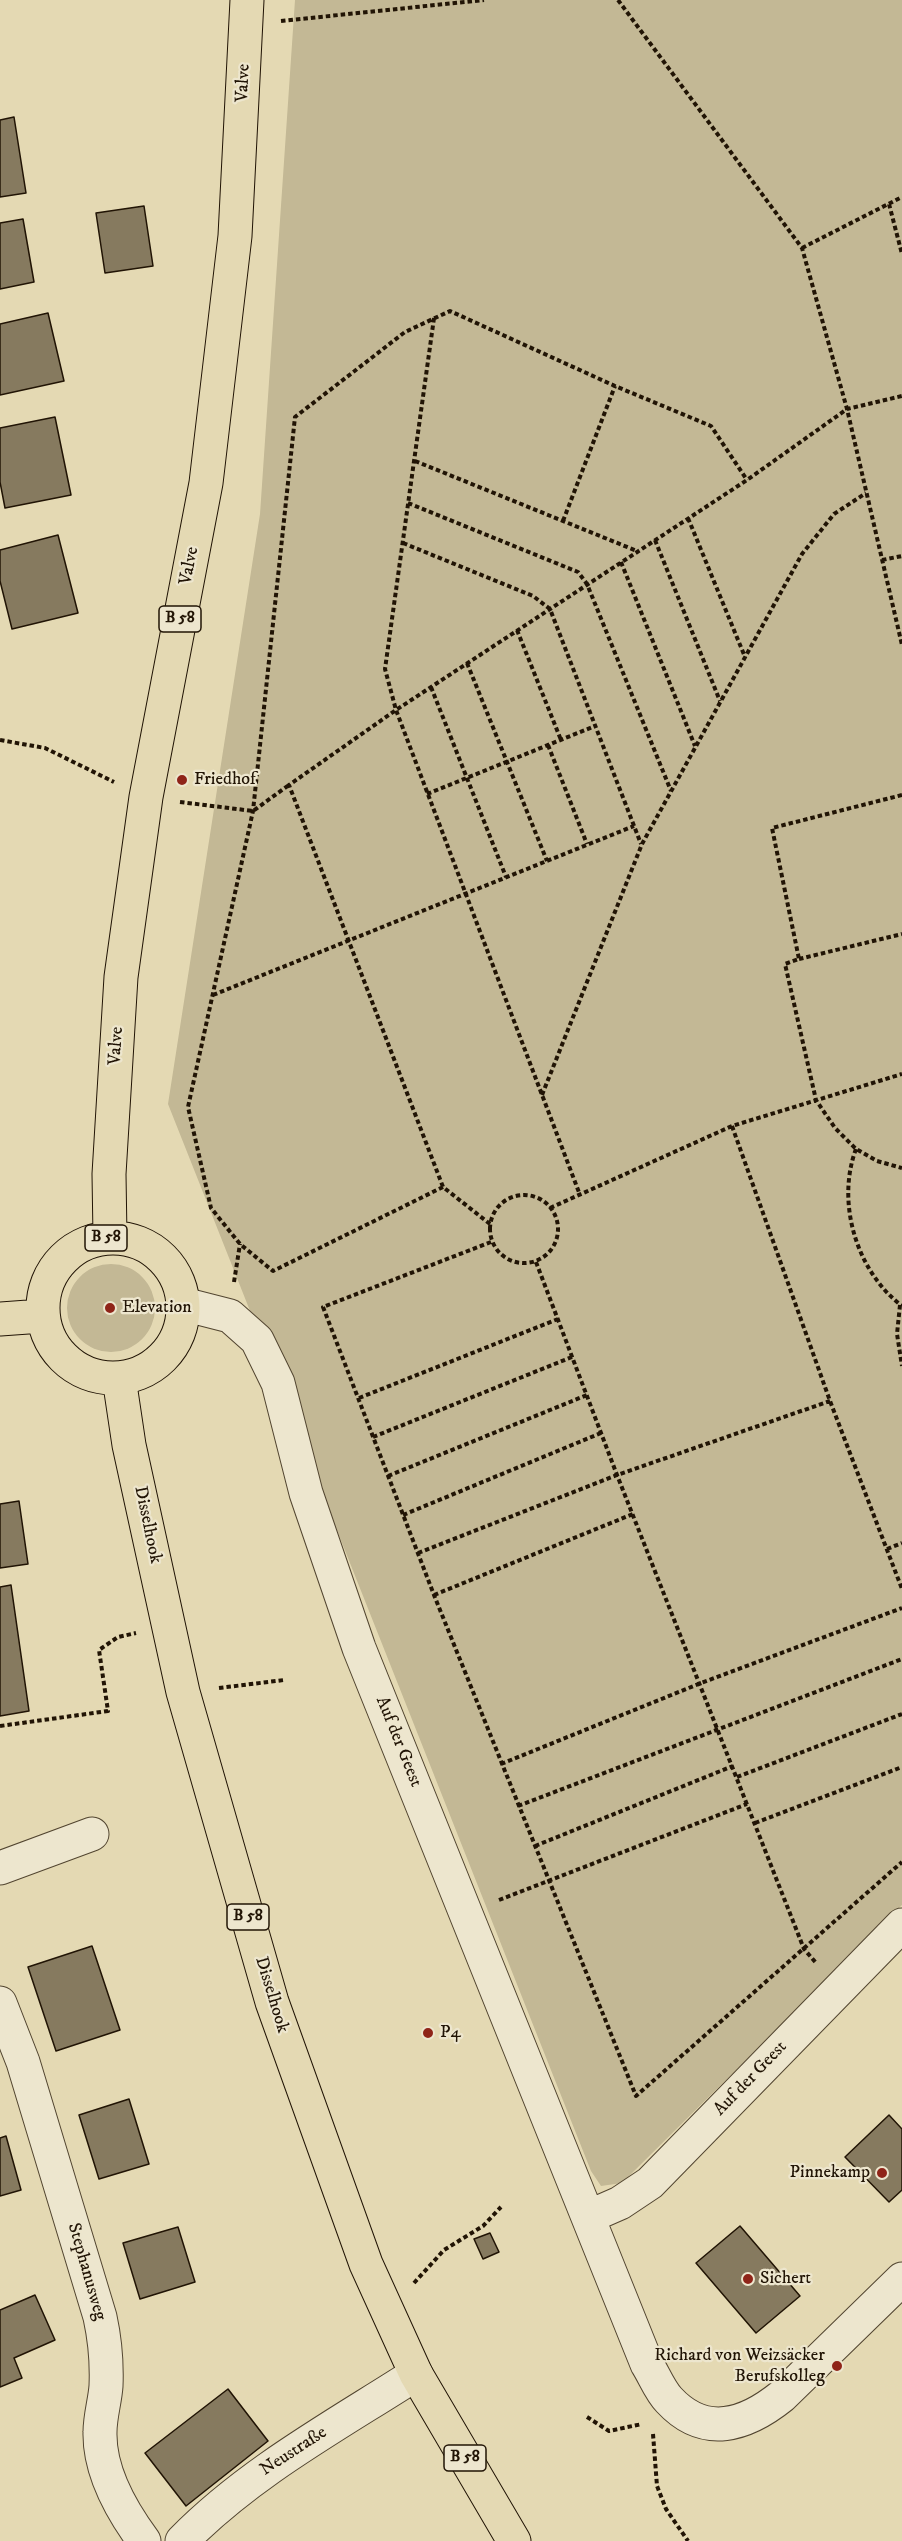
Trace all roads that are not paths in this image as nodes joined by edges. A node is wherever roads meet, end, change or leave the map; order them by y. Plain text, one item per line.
1 (247, 12) edge
2 (110, 1237) junction
3 (183, 1304) junction
4 (42, 1316) junction
5 (0, 1319) edge
6 (119, 1378) junction
7 (92, 1834) dead end
8 (0, 1868) edge
9 (902, 1924) edge
10 (0, 2003) edge
11 (588, 2217) junction
12 (902, 2279) edge
13 (416, 2374) junction
14 (144, 2541) edge
15 (182, 2541) edge
16 (514, 2541) edge

1 - 2 main road, Valve / B 58
2 - 3 main road, B 58
2 - 4 main road, B 58
3 - 6 main road, B 58
3 - 11 street, Auf der Geest
4 - 5 main road
4 - 6 main road, B 58
6 - 13 main road, Disselhook / B 58
7 - 8 street
9 - 11 street, Auf der Geest
10 - 14 street, Stephanusweg
11 - 12 street, Auf der Geest
13 - 15 street, Neustraße
13 - 16 main road, Disselhook / B 58

